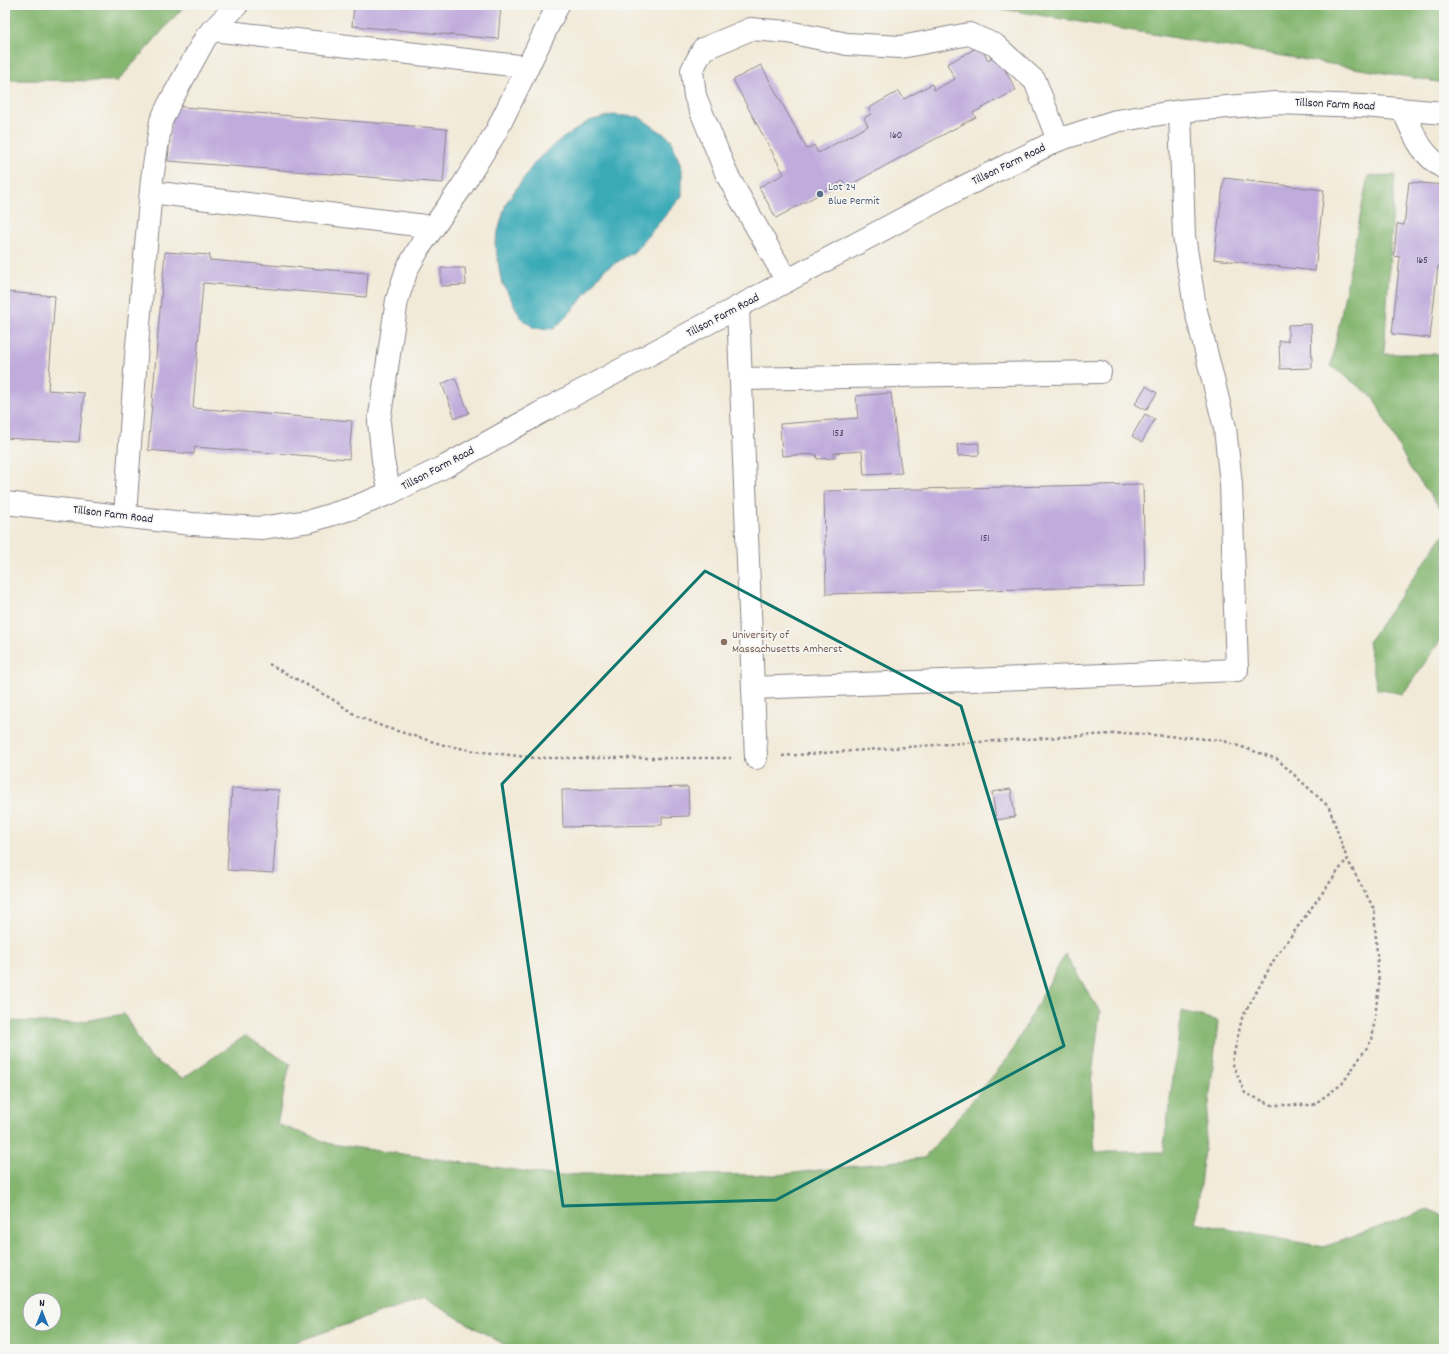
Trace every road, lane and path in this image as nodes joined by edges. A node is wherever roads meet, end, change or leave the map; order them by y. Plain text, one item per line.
1 (237, 5) edge
2 (558, 5) edge
3 (212, 30) junction
4 (528, 66) junction
5 (1403, 110) junction
6 (1180, 111) junction
7 (1444, 113) edge
8 (1058, 140) junction
9 (1444, 168) edge
10 (151, 192) junction
11 (433, 227) junction
12 (787, 281) junction
13 (738, 308) junction
14 (1100, 372) dead end
15 (741, 379) junction
16 (390, 494) junction
17 (5, 503) edge
18 (125, 516) junction
19 (268, 664) dead end
20 (753, 688) junction
21 (756, 758) junction
22 (1347, 859) junction

1 - 3 street
2 - 4 street
3 - 4 street
3 - 10 street
4 - 11 street
5 - 6 street, Tillson Farm Road
5 - 7 street, Tillson Farm Road
5 - 9 street
6 - 8 street, Tillson Farm Road
6 - 20 street
8 - 12 street, Tillson Farm Road
8 - 12 street
10 - 11 street
10 - 18 street
11 - 16 street
12 - 13 street, Tillson Farm Road
13 - 15 street
13 - 16 street, Tillson Farm Road
14 - 15 street
15 - 20 street
16 - 18 street, Tillson Farm Road
17 - 18 street, Tillson Farm Road
19 - 21 path
20 - 21 street
21 - 22 path
22 - 22 path

